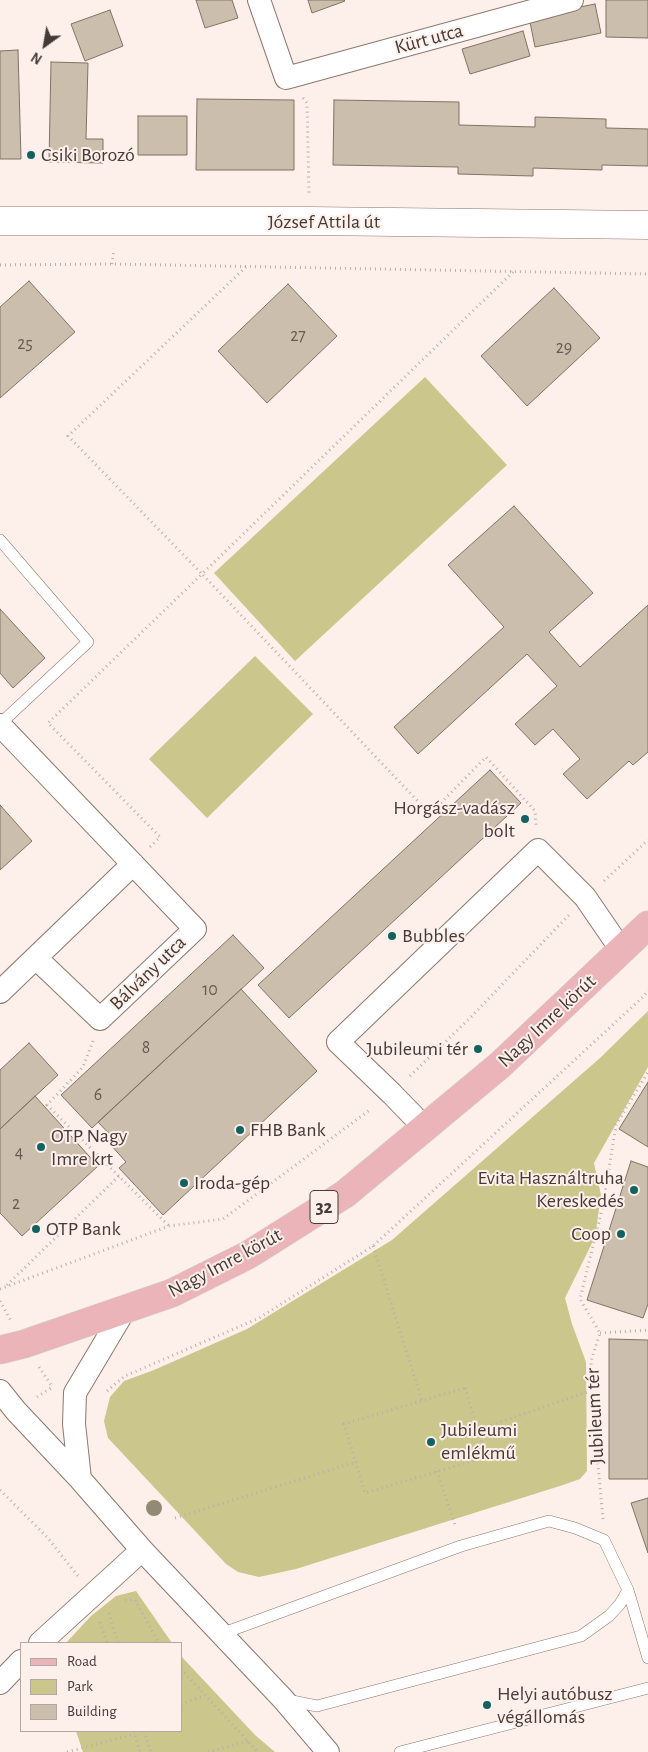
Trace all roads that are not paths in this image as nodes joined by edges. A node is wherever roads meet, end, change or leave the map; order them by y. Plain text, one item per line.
1 (259, 0) edge
2 (572, 0) edge
3 (0, 221) edge
4 (648, 225) edge
5 (0, 540) edge
6 (0, 724) edge
7 (133, 864) junction
8 (648, 926) edge
9 (622, 951) junction
10 (36, 958) junction
11 (0, 992) edge
12 (424, 1127) junction
13 (124, 1309) junction
14 (0, 1350) edge
15 (0, 1391) edge
16 (80, 1479) junction
17 (142, 1550) junction
18 (628, 1590) junction
19 (221, 1634) junction
20 (41, 1642) edge
21 (648, 1658) edge
22 (20, 1662) edge
23 (0, 1683) edge
24 (648, 1688) edge
25 (283, 1699) junction
26 (328, 1752) edge
27 (400, 1752) edge

1 - 2 street, Kürt utca
3 - 4 street, József Attila út
5 - 6 lane
6 - 7 street, Bálvány utca
7 - 10 street
7 - 10 street, Bálvány utca
8 - 9 main road, Nagy Imre körút / 32
9 - 12 main road, Nagy Imre körút / 32
9 - 12 street
10 - 11 street
12 - 13 main road, Nagy Imre körút / 32
13 - 14 main road, Nagy Imre körút / 32
13 - 16 street
15 - 16 street
16 - 17 street
17 - 19 street
17 - 20 street
18 - 19 lane
18 - 21 lane
18 - 25 lane
19 - 25 street
22 - 23 street
24 - 27 lane
25 - 26 street

